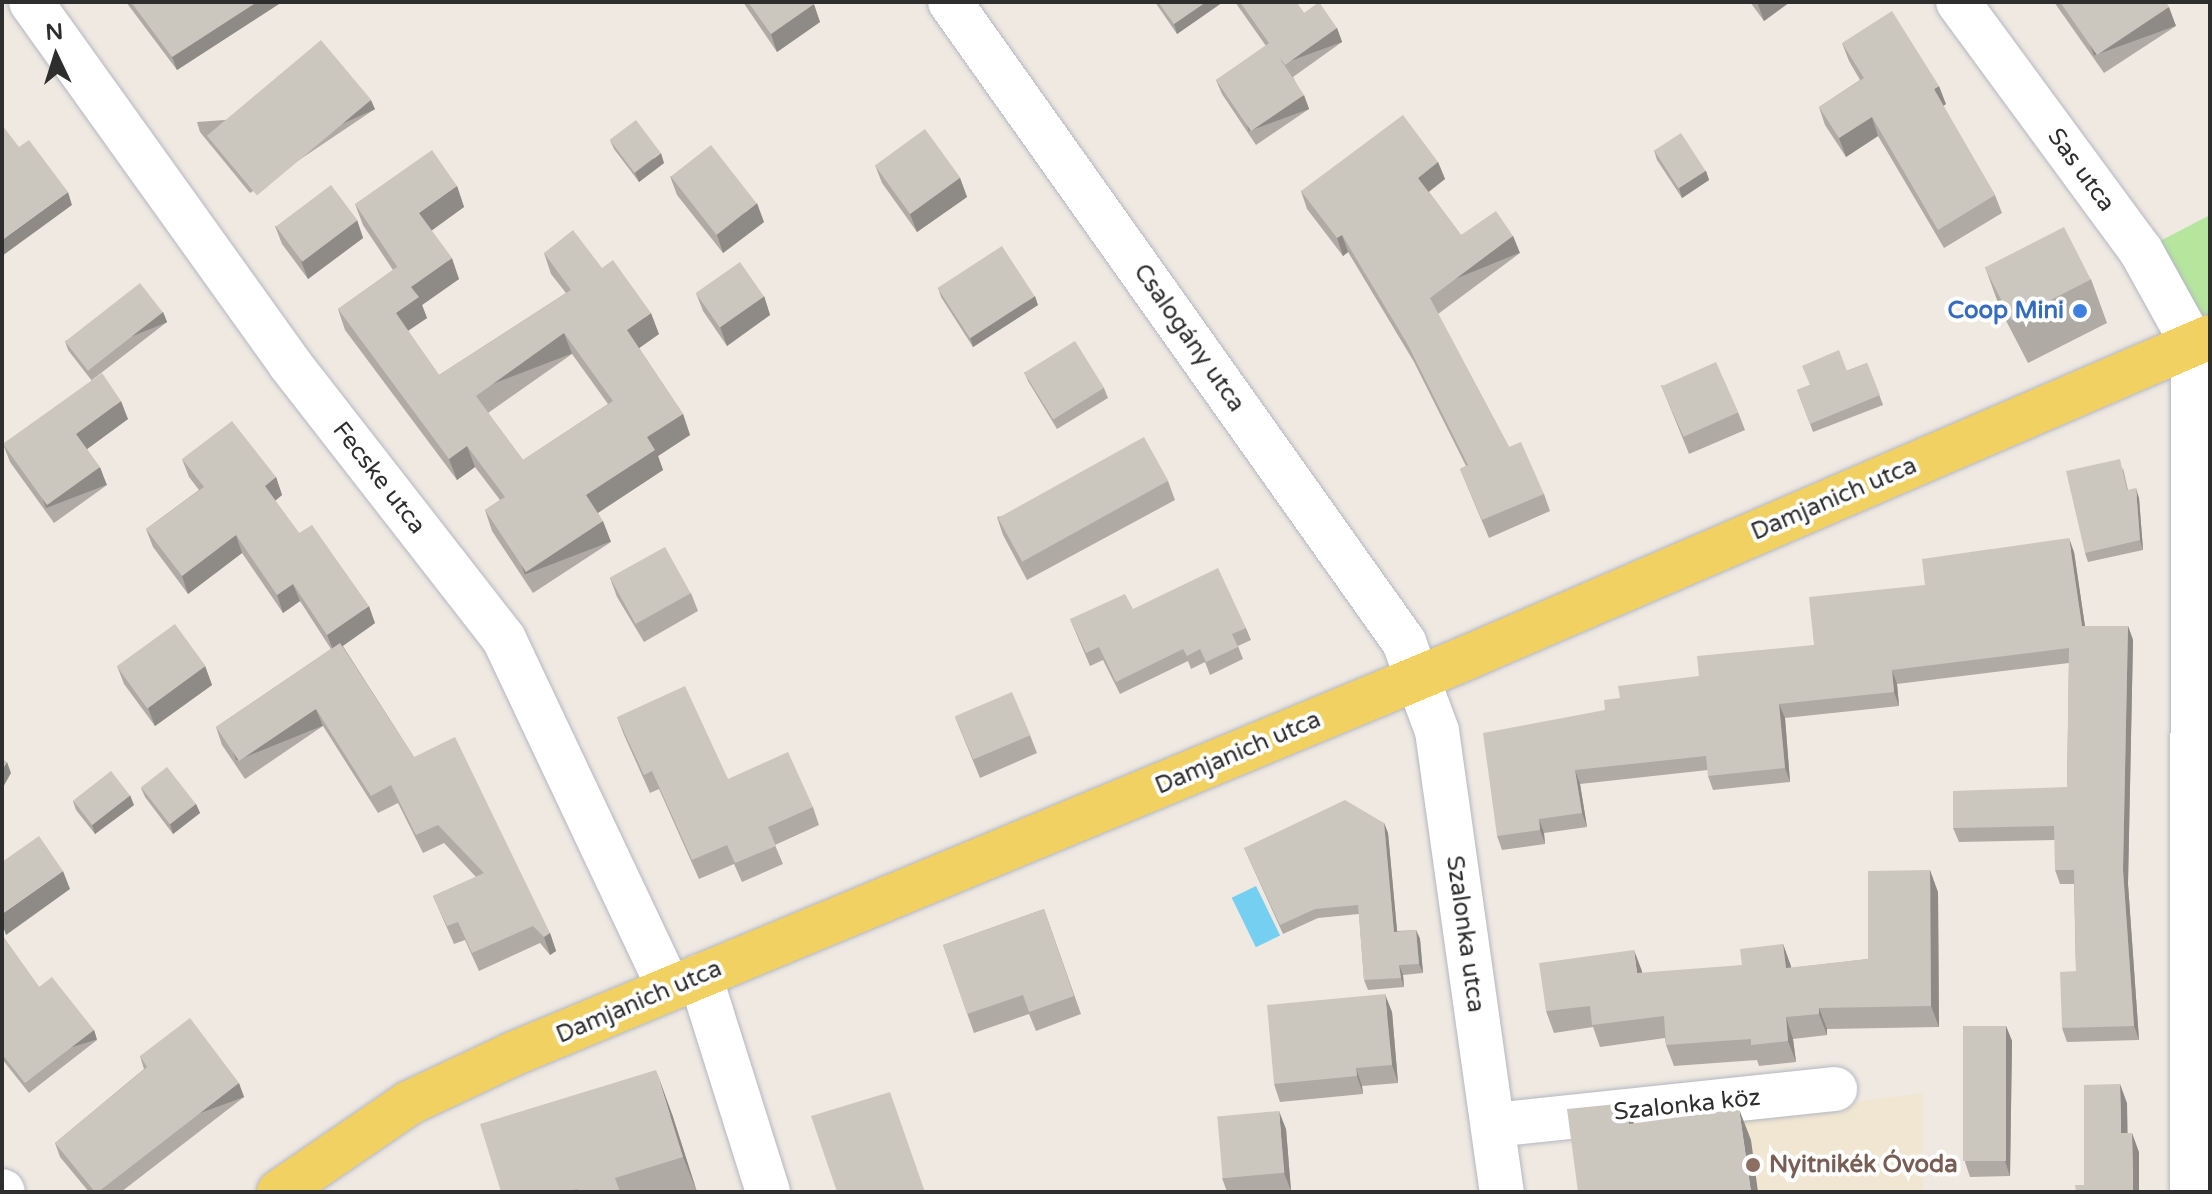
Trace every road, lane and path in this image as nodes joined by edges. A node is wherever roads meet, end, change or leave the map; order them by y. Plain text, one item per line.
1 (31, 2) edge
2 (950, 2) edge
3 (1958, 2) edge
4 (2202, 341) edge
5 (1420, 677) junction
6 (685, 982) junction
7 (1835, 1089) dead end
8 (1493, 1125) junction
9 (279, 1192) edge
10 (768, 1192) edge
11 (1502, 1192) edge
12 (2192, 1192) edge

1 - 6 street, Fecske utca
2 - 5 street, Csalogány utca
3 - 4 street, Sas utca
4 - 5 main road, Damjanich utca
4 - 12 street
5 - 6 main road, Damjanich utca
5 - 8 street, Szalonka utca
6 - 9 main road, Damjanich utca
6 - 10 street, Fecske utca
7 - 8 street, Szalonka köz
8 - 11 street, Szalonka utca

